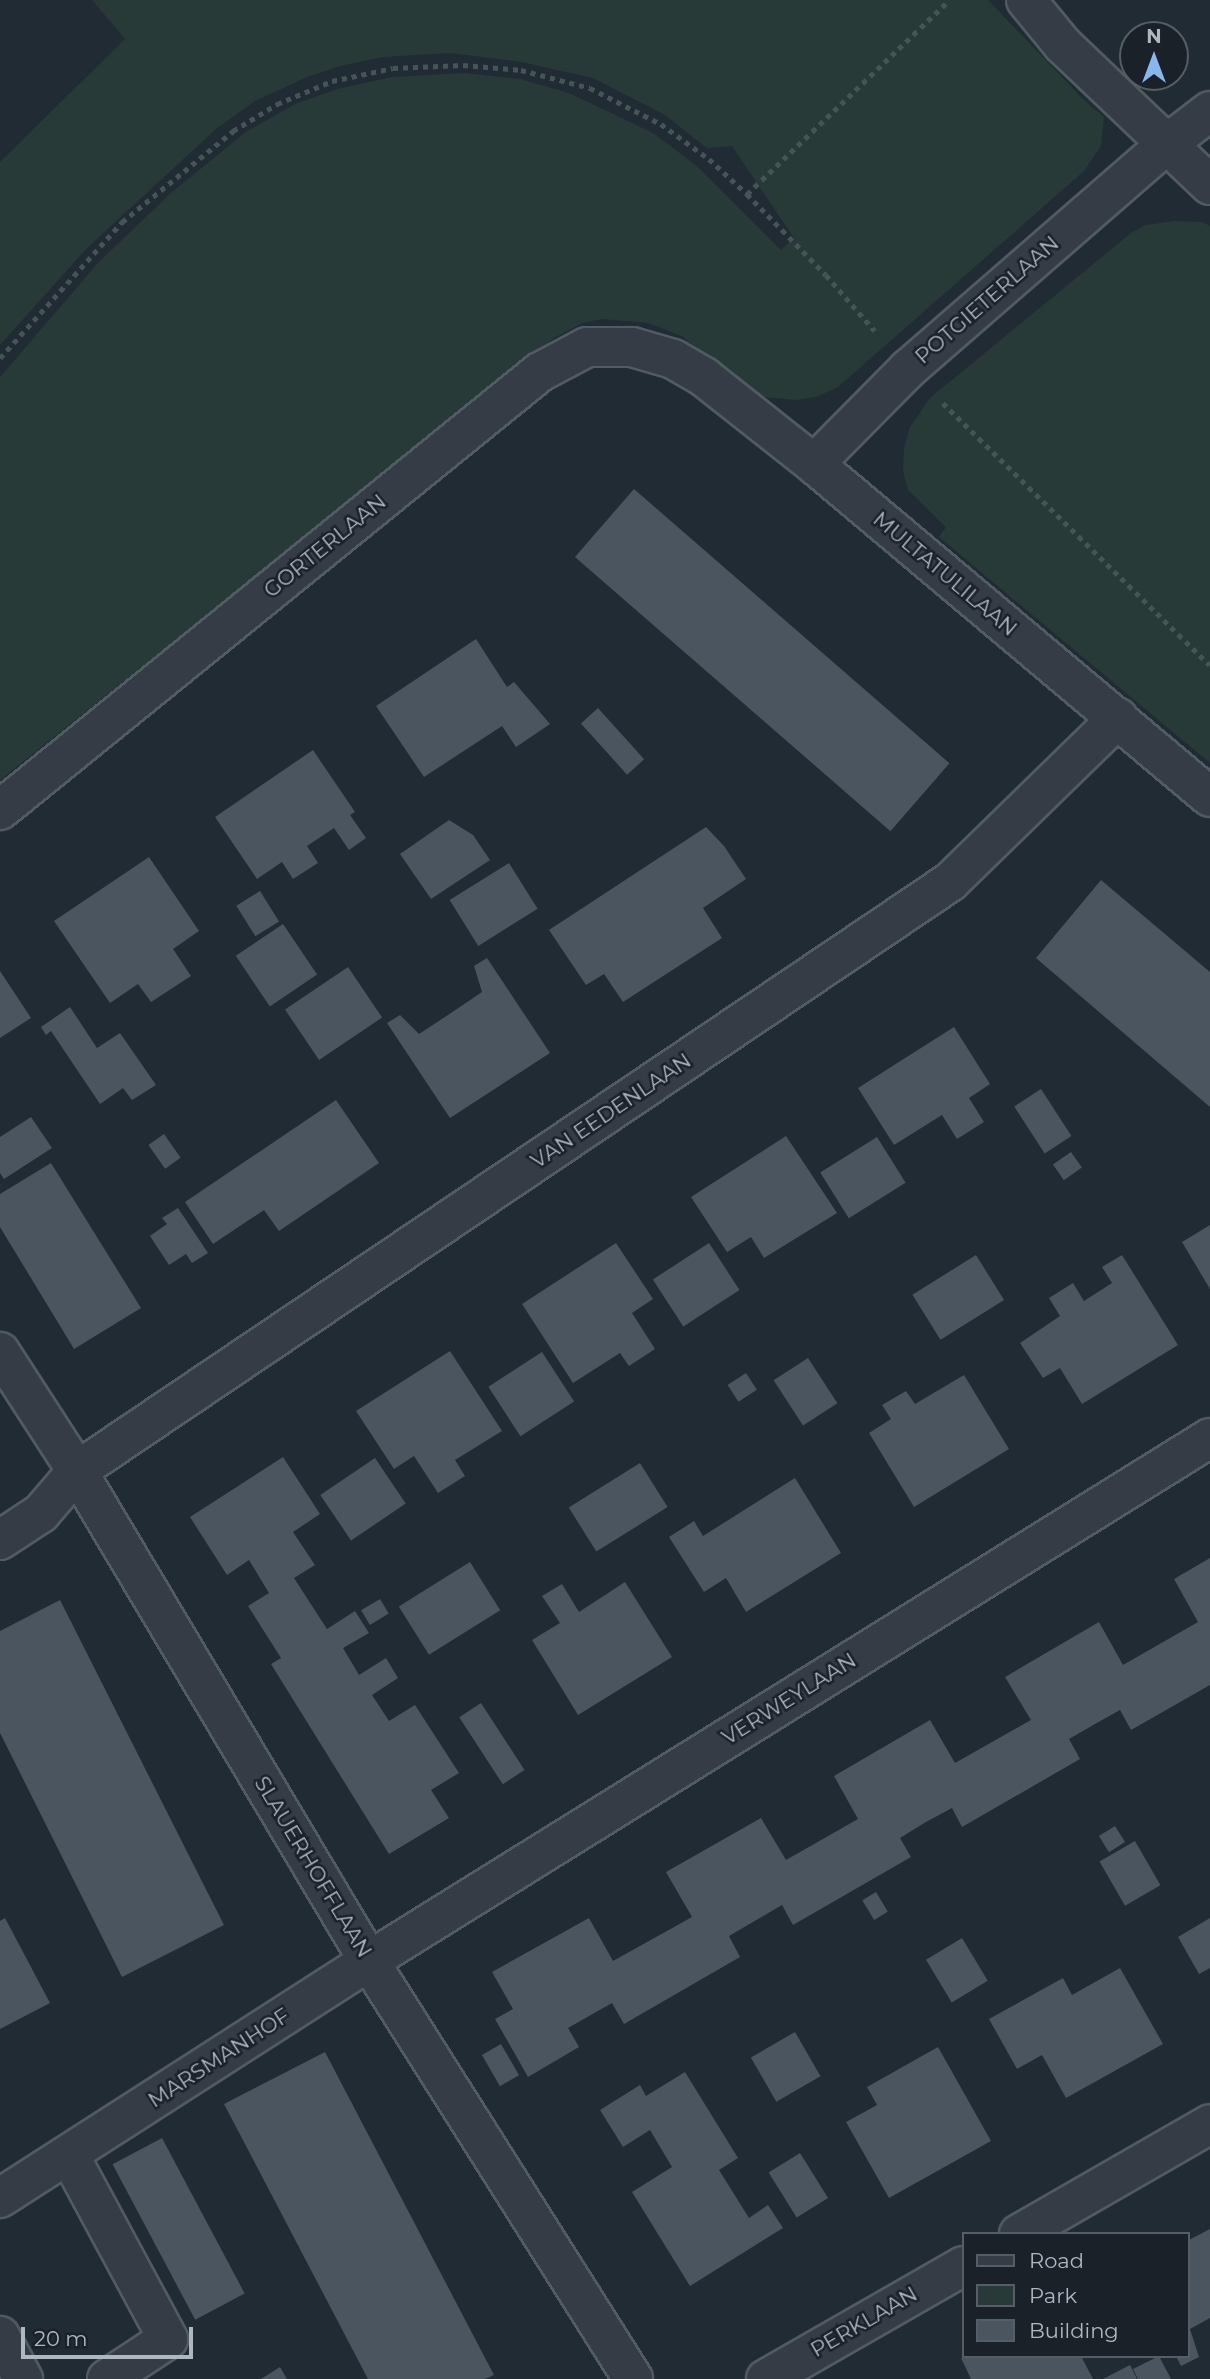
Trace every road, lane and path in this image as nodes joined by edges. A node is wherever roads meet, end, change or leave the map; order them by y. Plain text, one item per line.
1 (949, 0) edge
2 (1026, 0) edge
3 (1210, 111) edge
4 (1167, 144) junction
5 (1210, 185) edge
6 (747, 194) junction
7 (0, 358) edge
8 (673, 359) joint
9 (908, 369) junction
10 (814, 464) junction
11 (1210, 665) edge
12 (1118, 718) junction
13 (1210, 797) edge
14 (0, 810) edge
15 (0, 1352) edge
16 (1210, 1438) edge
17 (77, 1471) junction
18 (0, 1540) edge
19 (369, 1961) junction
20 (1210, 2124) edge
21 (69, 2155) junction
22 (0, 2198) edge
23 (1022, 2232) edge
24 (962, 2267) edge
25 (0, 2336) edge
26 (23, 2379) edge
27 (107, 2379) edge
28 (633, 2379) edge
29 (765, 2379) edge

1 - 6 path
2 - 4 street
3 - 4 street, POTGIETERLAAN
4 - 5 street
4 - 9 street, POTGIETERLAAN
6 - 7 path
6 - 9 path
8 - 10 street, MULTATULILAAN
8 - 14 street, GORTERLAAN
9 - 10 street, POTGIETERLAAN
9 - 11 path
10 - 12 street, MULTATULILAAN
12 - 13 street, MULTATULILAAN
12 - 17 street, VAN EEDENLAAN
15 - 17 street, SLAUERHOFFLAAN
16 - 19 street, VERWEYLAAN
17 - 18 street, VAN EEDENLAAN
17 - 19 street, SLAUERHOFFLAAN
19 - 21 street, MARSMANHOF
19 - 28 street, SLAUERHOFFLAAN
20 - 23 street
21 - 22 street, MARSMANHOF
21 - 27 street
24 - 29 street, PERKLAAN
25 - 26 street

